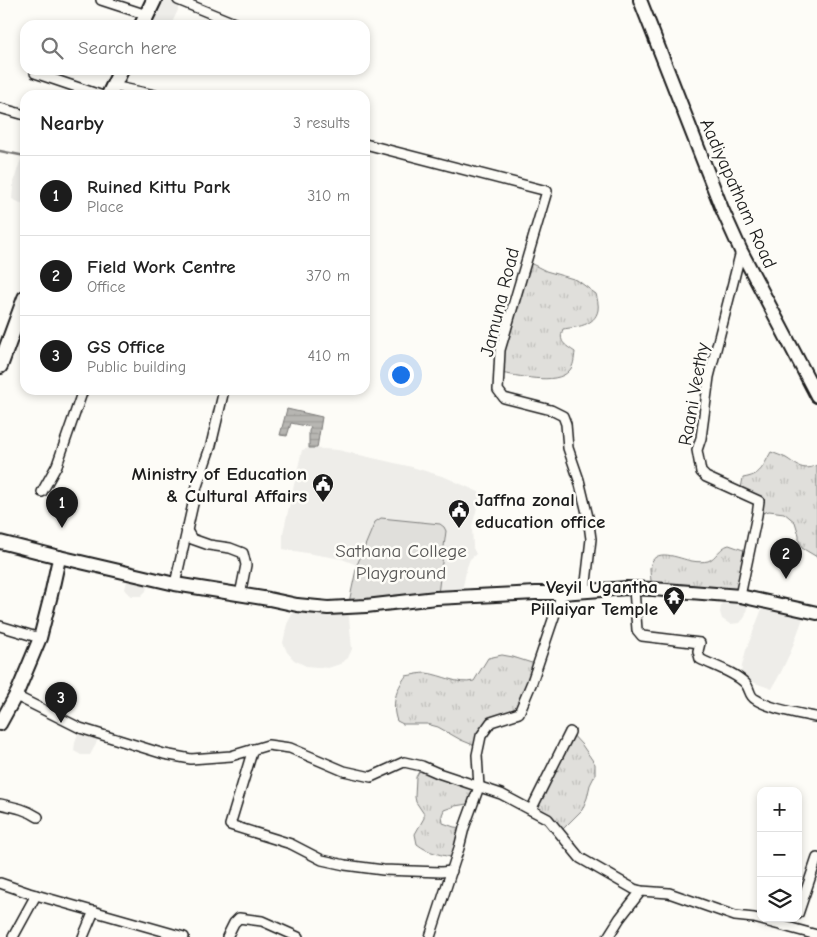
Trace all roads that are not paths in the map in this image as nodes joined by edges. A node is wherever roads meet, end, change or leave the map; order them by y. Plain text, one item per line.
1 (101, 0) edge
2 (154, 0) edge
3 (178, 0) edge
4 (640, 0) edge
5 (144, 20) edge
6 (227, 20) edge
7 (43, 75) edge
8 (118, 75) edge
9 (86, 90) edge
10 (111, 90) edge
11 (0, 108) edge
12 (20, 114) edge
13 (370, 145) edge
14 (741, 251) junction
15 (20, 312) edge
16 (0, 366) edge
17 (80, 395) edge
18 (223, 395) edge
19 (817, 396) edge
20 (42, 492) dead end
21 (186, 530) junction
22 (0, 542) edge
23 (58, 557) junction
24 (175, 584) junction
25 (634, 589) junction
26 (585, 591) junction
27 (562, 593) junction
28 (240, 595) junction
29 (740, 596) junction
30 (817, 613) edge
31 (0, 626) edge
32 (40, 638) junction
33 (16, 696) junction
34 (815, 717) dead end
35 (0, 724) edge
36 (570, 732) dead end
37 (253, 749) junction
38 (479, 787) junction
39 (0, 804) edge
40 (531, 810) junction
41 (38, 817) dead end
42 (817, 858) edge
43 (452, 871) junction
44 (0, 883) edge
45 (641, 891) junction
46 (36, 895) junction
47 (802, 902) edge
48 (94, 911) junction
49 (795, 922) edge
50 (793, 928) junction
51 (817, 935) edge
52 (13, 937) edge
53 (83, 937) edge
54 (184, 937) edge
55 (227, 937) edge
56 (298, 937) edge
57 (430, 937) edge
58 (608, 937) edge

1 - 5 street
2 - 5 main road
3 - 6 street
4 - 14 main road, Aadiyapatham Road
7 - 9 street
8 - 10 main road
11 - 12 street
13 - 26 street, Jamuna Road
14 - 19 main road, Aadiyapatham Road
14 - 29 street, Raani Veethy
15 - 16 main road
17 - 20 street
18 - 21 street
21 - 24 street
21 - 28 street
22 - 23 main road
23 - 24 main road
23 - 32 main road
24 - 28 main road
25 - 26 main road
25 - 29 main road
25 - 34 street
26 - 27 main road
27 - 28 main road
27 - 38 street
29 - 30 main road
31 - 32 street
32 - 33 main road
33 - 35 main road
33 - 37 street
36 - 40 street
37 - 38 street
37 - 43 street
38 - 40 street
38 - 43 street
39 - 41 street
40 - 45 street
42 - 47 street
43 - 57 street
44 - 46 street
45 - 50 street
45 - 58 street
46 - 48 street
46 - 52 street
48 - 53 street
48 - 54 street
49 - 50 street
50 - 51 street
55 - 56 street

